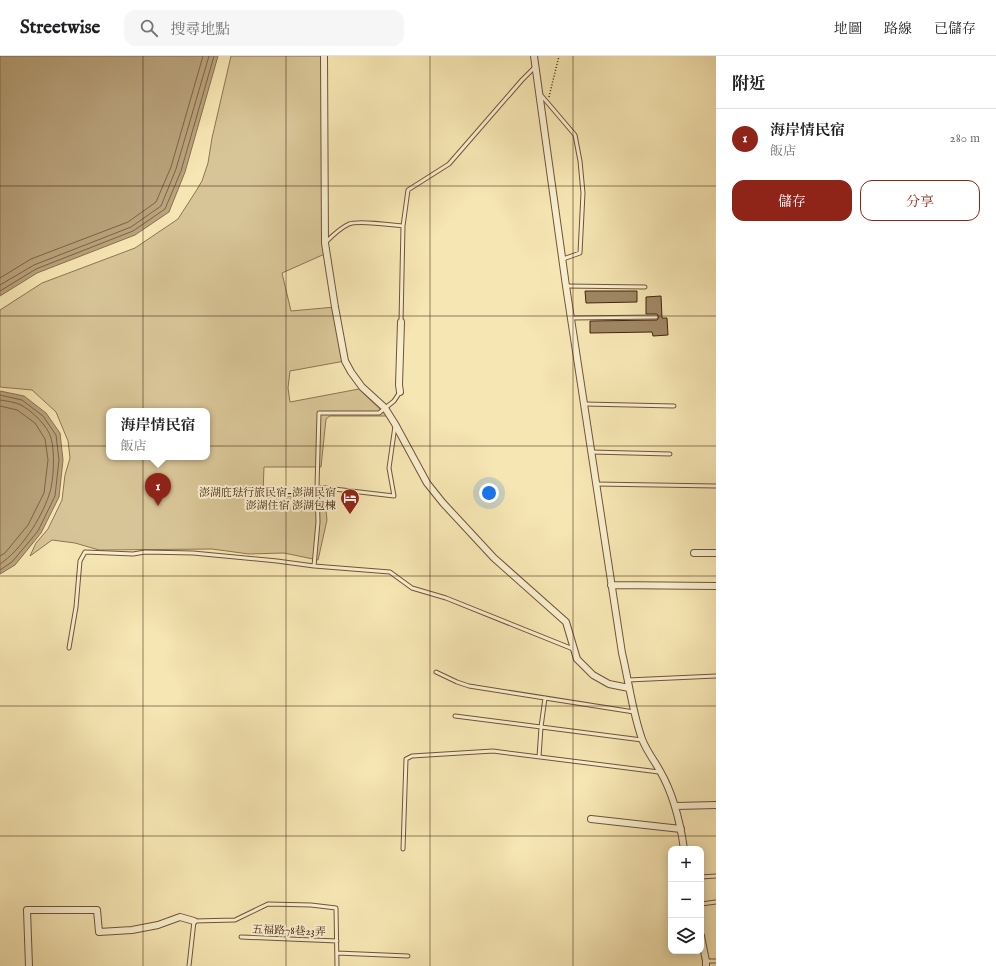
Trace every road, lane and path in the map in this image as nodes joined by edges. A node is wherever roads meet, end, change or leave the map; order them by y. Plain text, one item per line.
1 (324, 56) edge
2 (534, 56) edge
3 (558, 56) edge
4 (535, 67) junction
5 (540, 94) junction
6 (548, 102) junction
7 (403, 226) junction
8 (325, 243) junction
9 (563, 259) junction
10 (566, 286) junction
11 (645, 287) dead end
12 (656, 317) dead end
13 (572, 318) junction
14 (401, 322) joint
15 (400, 392) joint
16 (585, 404) junction
17 (674, 406) dead end
18 (385, 408) junction
19 (395, 424) junction
20 (591, 452) junction
21 (670, 454) dead end
22 (596, 484) junction
23 (716, 486) edge
24 (317, 487) junction
25 (694, 553) dead end
26 (716, 553) edge
27 (314, 566) junction
28 (611, 585) junction
29 (716, 586) edge
30 (69, 648) dead end
31 (573, 649) junction
32 (436, 672) dead end
33 (716, 676) edge
34 (628, 680) junction
35 (628, 688) junction
36 (545, 698) junction
37 (634, 712) junction
38 (455, 716) dead end
39 (541, 727) junction
40 (642, 740) junction
41 (539, 757) junction
42 (661, 772) junction
43 (716, 805) edge
44 (676, 806) junction
45 (591, 818) dead end
46 (681, 829) junction
47 (684, 846) edge
48 (403, 849) dead end
49 (716, 876) edge
50 (704, 877) edge
51 (716, 902) edge
52 (704, 904) edge
53 (194, 921) junction
54 (242, 937) dead end
55 (337, 940) junction
56 (337, 953) junction
57 (704, 953) edge
58 (408, 956) dead end
59 (716, 961) edge
60 (706, 964) edge
61 (29, 966) edge
62 (189, 966) edge
63 (338, 966) edge

1 - 8 street
2 - 4 street
3 - 6 path
4 - 5 street
4 - 7 lane
5 - 6 lane
5 - 9 street
6 - 9 lane
7 - 8 lane
7 - 14 lane
8 - 18 street
9 - 10 street
10 - 11 lane
10 - 13 street
12 - 13 lane
13 - 16 street
14 - 15 street
15 - 18 lane
16 - 17 lane
16 - 20 street
18 - 19 street
18 - 24 lane
19 - 24 lane
19 - 31 street
20 - 21 lane
20 - 22 street
22 - 23 lane
22 - 28 street
24 - 27 lane
25 - 26 street
27 - 30 lane
27 - 31 lane
28 - 29 street
28 - 34 street
31 - 35 street
32 - 36 lane
33 - 34 lane
34 - 35 street
35 - 37 street
36 - 37 lane
36 - 39 lane
37 - 40 street
38 - 39 lane
39 - 40 lane
39 - 41 lane
40 - 42 street
41 - 42 lane
41 - 48 lane
42 - 44 street
43 - 44 street
44 - 46 street
45 - 46 street
46 - 47 street
49 - 50 lane
51 - 52 lane
53 - 55 lane
53 - 61 street
53 - 62 lane
54 - 55 lane, 五福路78巷23弄
55 - 56 lane
56 - 58 lane
56 - 63 lane
57 - 60 street
59 - 60 lane

